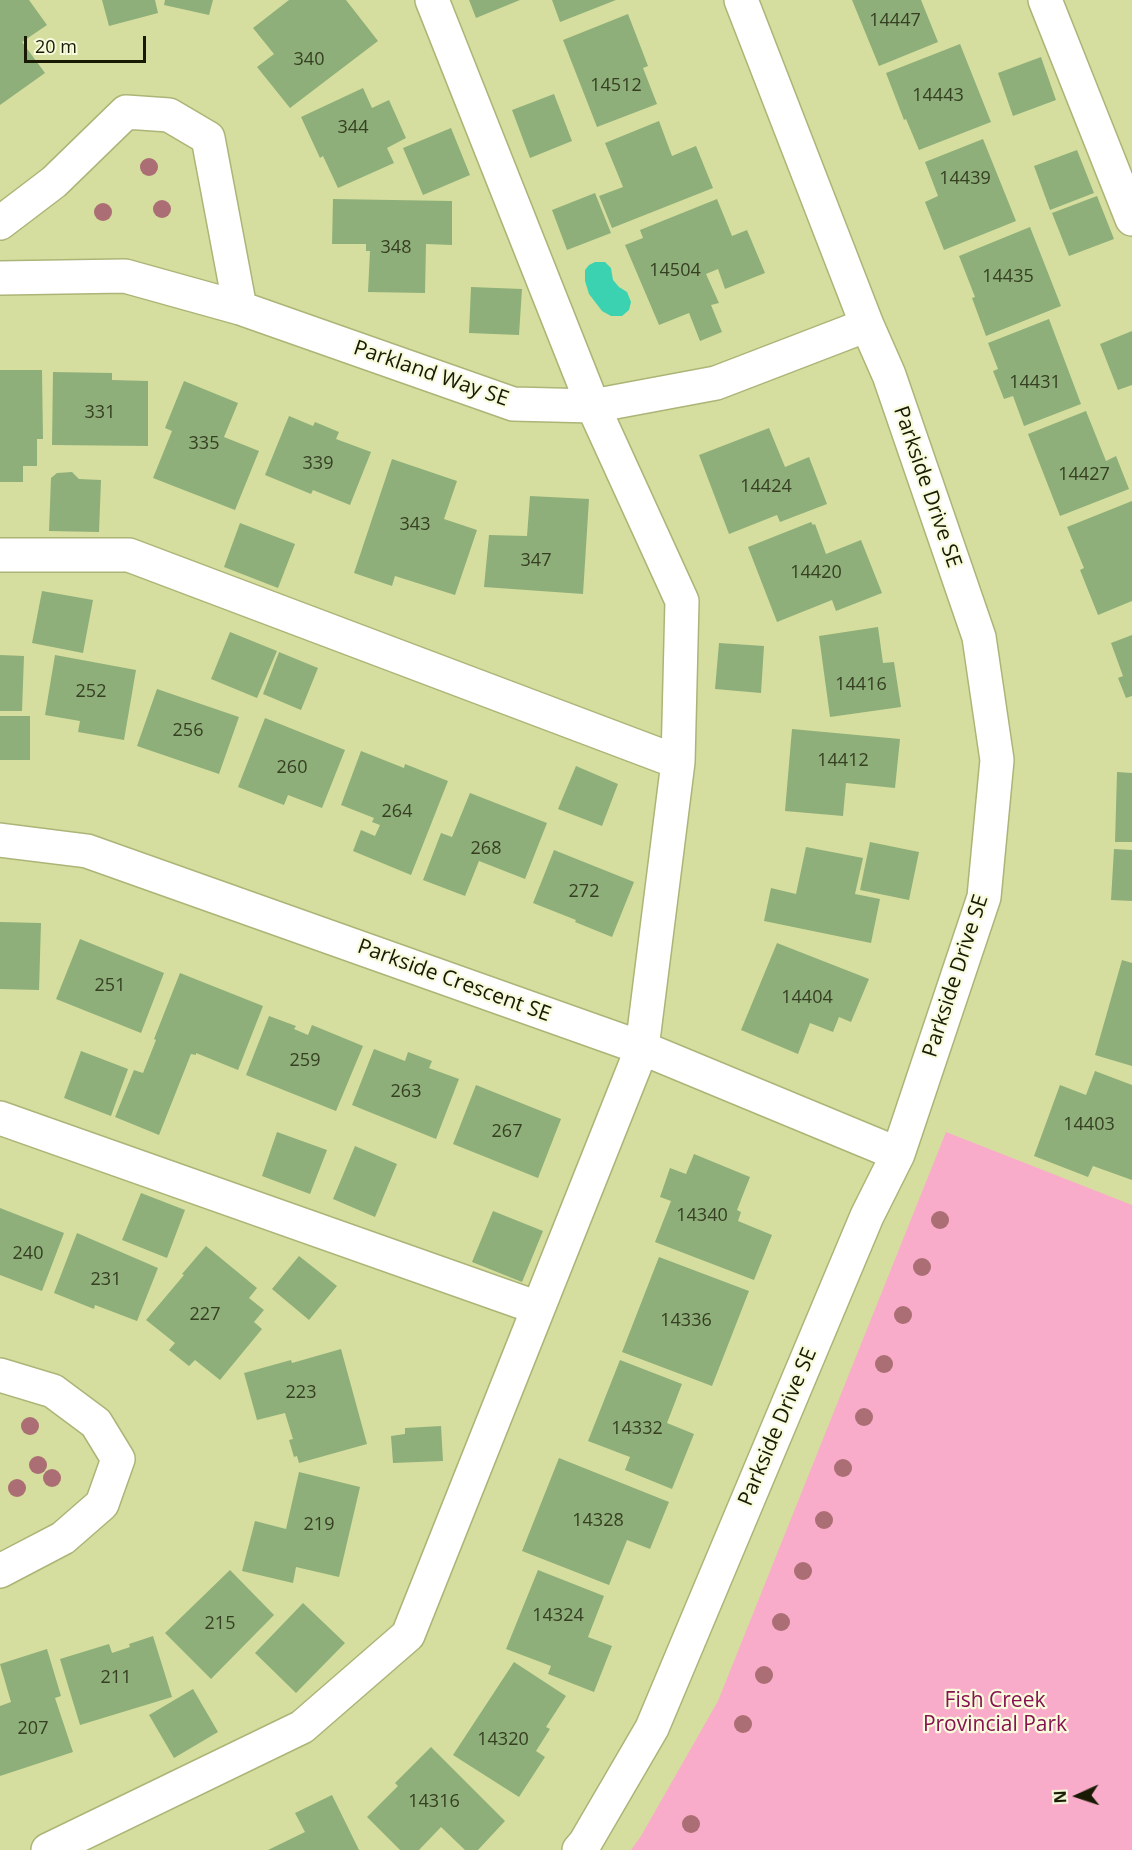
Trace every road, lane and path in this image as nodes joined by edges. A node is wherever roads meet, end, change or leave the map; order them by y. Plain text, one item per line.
1 (432, 0) edge
2 (741, 0) edge
3 (1045, 0) edge
4 (1132, 219) edge
5 (0, 223) edge
6 (0, 278) edge
7 (240, 308) junction
8 (867, 326) junction
9 (592, 406) junction
10 (0, 555) edge
11 (678, 762) junction
12 (0, 840) edge
13 (642, 1048) junction
14 (0, 1118) edge
15 (898, 1154) junction
16 (538, 1308) junction
17 (0, 1375) edge
18 (0, 1571) edge
19 (48, 1850) edge
20 (579, 1850) edge

1 - 9 street
2 - 8 street, Parkside Drive SE
3 - 4 street
5 - 7 street
6 - 7 street, Parkland Way SE
7 - 9 street, Parkland Way SE
8 - 9 street, Parkland Way SE
8 - 15 street, Parkside Drive SE
9 - 11 street
10 - 11 street
11 - 13 street
12 - 13 street, Parkside Crescent SE
13 - 15 street, Parkside Crescent SE
13 - 16 street
14 - 16 street
15 - 20 street, Parkside Drive SE
16 - 19 street
17 - 18 street

